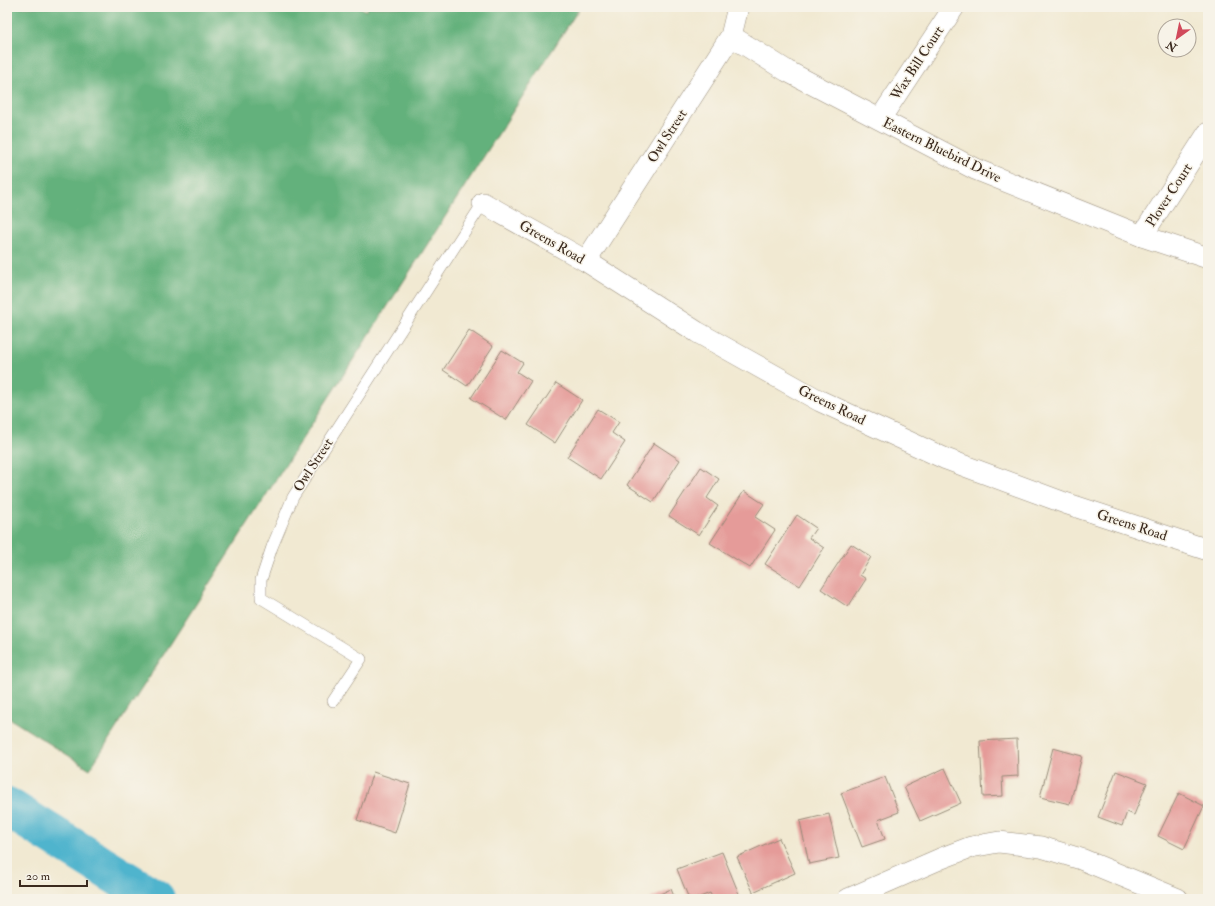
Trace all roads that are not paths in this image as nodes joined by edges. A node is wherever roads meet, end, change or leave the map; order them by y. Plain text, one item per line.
1 (738, 7) edge
2 (954, 7) edge
3 (731, 36) junction
4 (880, 120) junction
5 (1208, 133) edge
6 (483, 203) joint
7 (1142, 236) junction
8 (1208, 258) edge
9 (586, 262) junction
10 (1208, 550) edge
11 (333, 701) dead end
12 (848, 899) edge
13 (1178, 899) edge

1 - 3 street, Owl Street
2 - 4 street, Wax Bill Court
3 - 4 street, Eastern Bluebird Drive
3 - 9 street, Owl Street
4 - 7 street, Eastern Bluebird Drive
5 - 7 street, Plover Court
6 - 9 street, Greens Road
6 - 11 lane, Owl Street
7 - 8 street, Eastern Bluebird Drive
9 - 10 street, Greens Road
12 - 13 street

